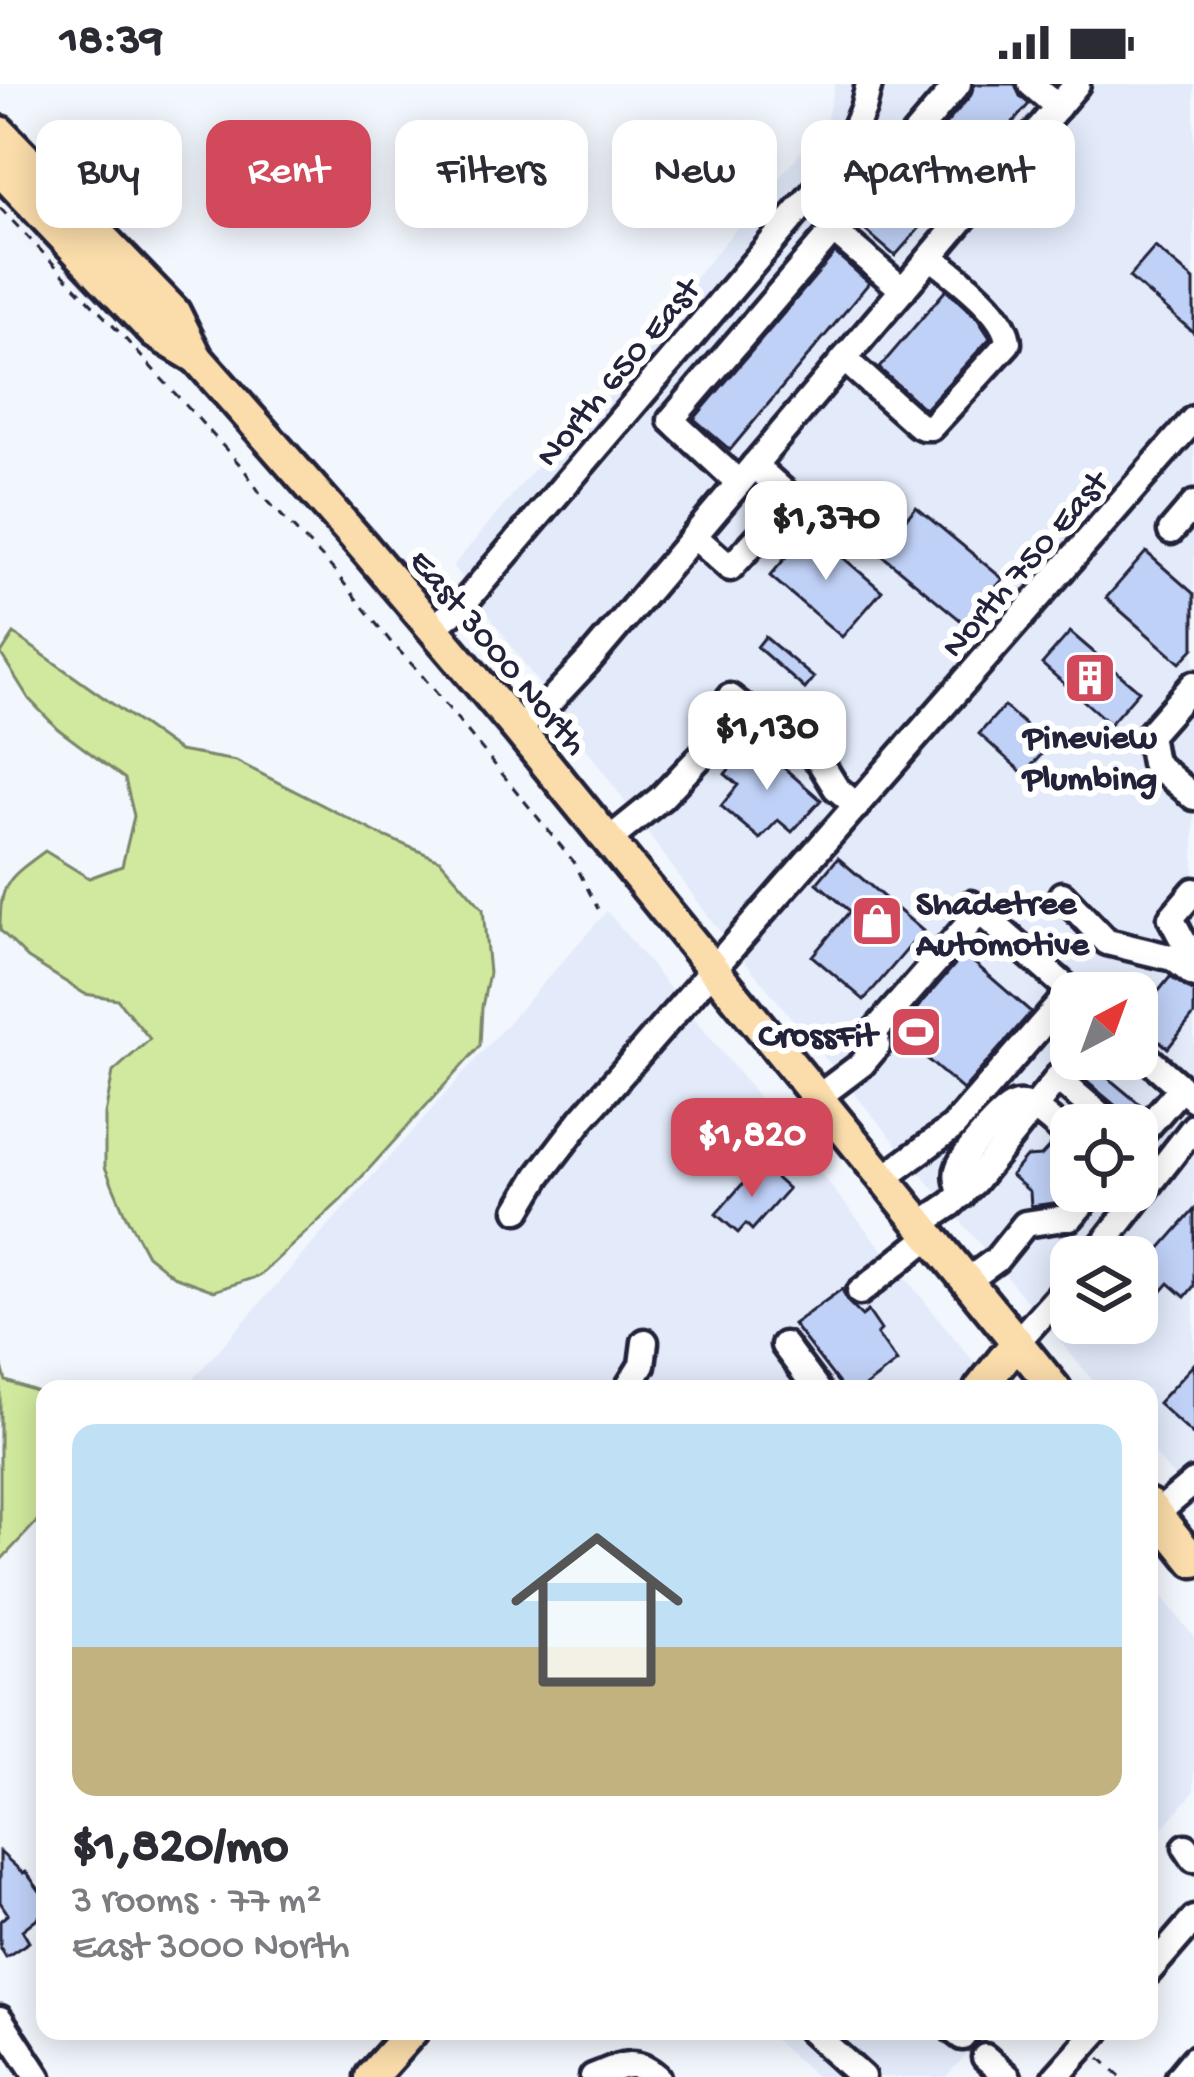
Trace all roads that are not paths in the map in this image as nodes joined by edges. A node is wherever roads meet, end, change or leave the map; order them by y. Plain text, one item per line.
1 (869, 84) edge
2 (1031, 84) edge
3 (1077, 84) edge
4 (943, 90) edge
5 (1058, 106) junction
6 (0, 132) edge
7 (0, 170) edge
8 (833, 230) junction
9 (931, 256) junction
10 (903, 290) junction
11 (197, 358) junction
12 (844, 359) junction
13 (1189, 434) edge
14 (747, 474) junction
15 (1194, 504) edge
16 (1171, 531) dead end
17 (694, 536) junction
18 (433, 628) junction
19 (1194, 684) edge
20 (730, 697) dead end
21 (517, 728) junction
22 (722, 734) dead end
23 (1194, 797) edge
24 (857, 806) junction
25 (609, 840) junction
26 (1194, 891) edge
27 (1062, 895) dead end
28 (1194, 957) edge
29 (713, 968) junction
30 (1050, 973) edge
31 (1194, 975) edge
32 (1050, 1017) edge
33 (1158, 1068) edge
34 (1056, 1080) edge
35 (1074, 1080) edge
36 (1187, 1094) edge
37 (817, 1098) junction
38 (1094, 1104) edge
39 (1034, 1108) junction
40 (1050, 1121) edge
41 (1158, 1122) edge
42 (1194, 1127) edge
43 (1158, 1164) edge
44 (1162, 1168) junction
45 (1158, 1172) edge
46 (884, 1178) junction
47 (518, 1210) dead end
48 (1075, 1212) edge
49 (1096, 1212) edge
50 (1126, 1212) edge
51 (926, 1230) junction
52 (1112, 1235) joint
53 (967, 1281) junction
54 (860, 1292) dead end
55 (1050, 1305) edge
56 (645, 1342) dead end
57 (1017, 1342) junction
58 (784, 1345) dead end
59 (633, 1380) edge
60 (810, 1380) edge
61 (987, 1380) edge
62 (1048, 1380) edge
63 (1194, 1482) edge
64 (1158, 1507) edge
65 (1158, 1516) edge
66 (1194, 1561) edge
67 (1194, 1919) edge
68 (1158, 1961) edge
69 (0, 2019) edge
70 (405, 2040) edge
71 (821, 2040) edge
72 (1094, 2041) edge
73 (985, 2057) dead end
74 (1194, 2059) edge
75 (379, 2074) edge
76 (38, 2077) edge
77 (593, 2077) edge
78 (657, 2077) edge
79 (862, 2077) edge
80 (1008, 2077) edge
81 (1056, 2077) edge
82 (1179, 2077) edge

1 - 18 street, North 650 East
2 - 5 street
3 - 5 street
4 - 8 street
5 - 9 street
6 - 11 main road, East 3000 North
7 - 11 main road, East 3000 North
8 - 10 street
8 - 14 street
9 - 10 street
9 - 12 street
10 - 12 street
11 - 18 main road, East 3000 North
12 - 14 street
13 - 24 street, North 750 East
14 - 17 street
14 - 17 street
15 - 16 street
17 - 21 street
18 - 21 main road, East 3000 North
19 - 23 street
20 - 24 street
21 - 25 main road, East 3000 North
22 - 25 street
24 - 29 street, North 750 East
25 - 29 main road, East 3000 North
26 - 28 street
27 - 31 street
29 - 37 main road, East 3000 North
29 - 47 street, North 750 East
30 - 37 street
32 - 46 street
33 - 36 street
34 - 39 street
35 - 38 street
36 - 41 street
37 - 46 main road, East 3000 North
39 - 40 street
39 - 51 street
42 - 44 street
43 - 44 street
44 - 45 street
46 - 51 main road, East 3000 North
48 - 53 street
49 - 52 street
50 - 52 street
51 - 53 main road, East 3000 North
51 - 54 street
53 - 57 main road, East 3000 North
55 - 57 street
56 - 59 street
57 - 61 main road
57 - 62 main road, East 3000 North
58 - 60 street
63 - 64 street
65 - 66 main road
67 - 68 street
69 - 76 street
70 - 75 main road
71 - 79 street
72 - 81 street
73 - 80 street
74 - 82 street
77 - 78 street

